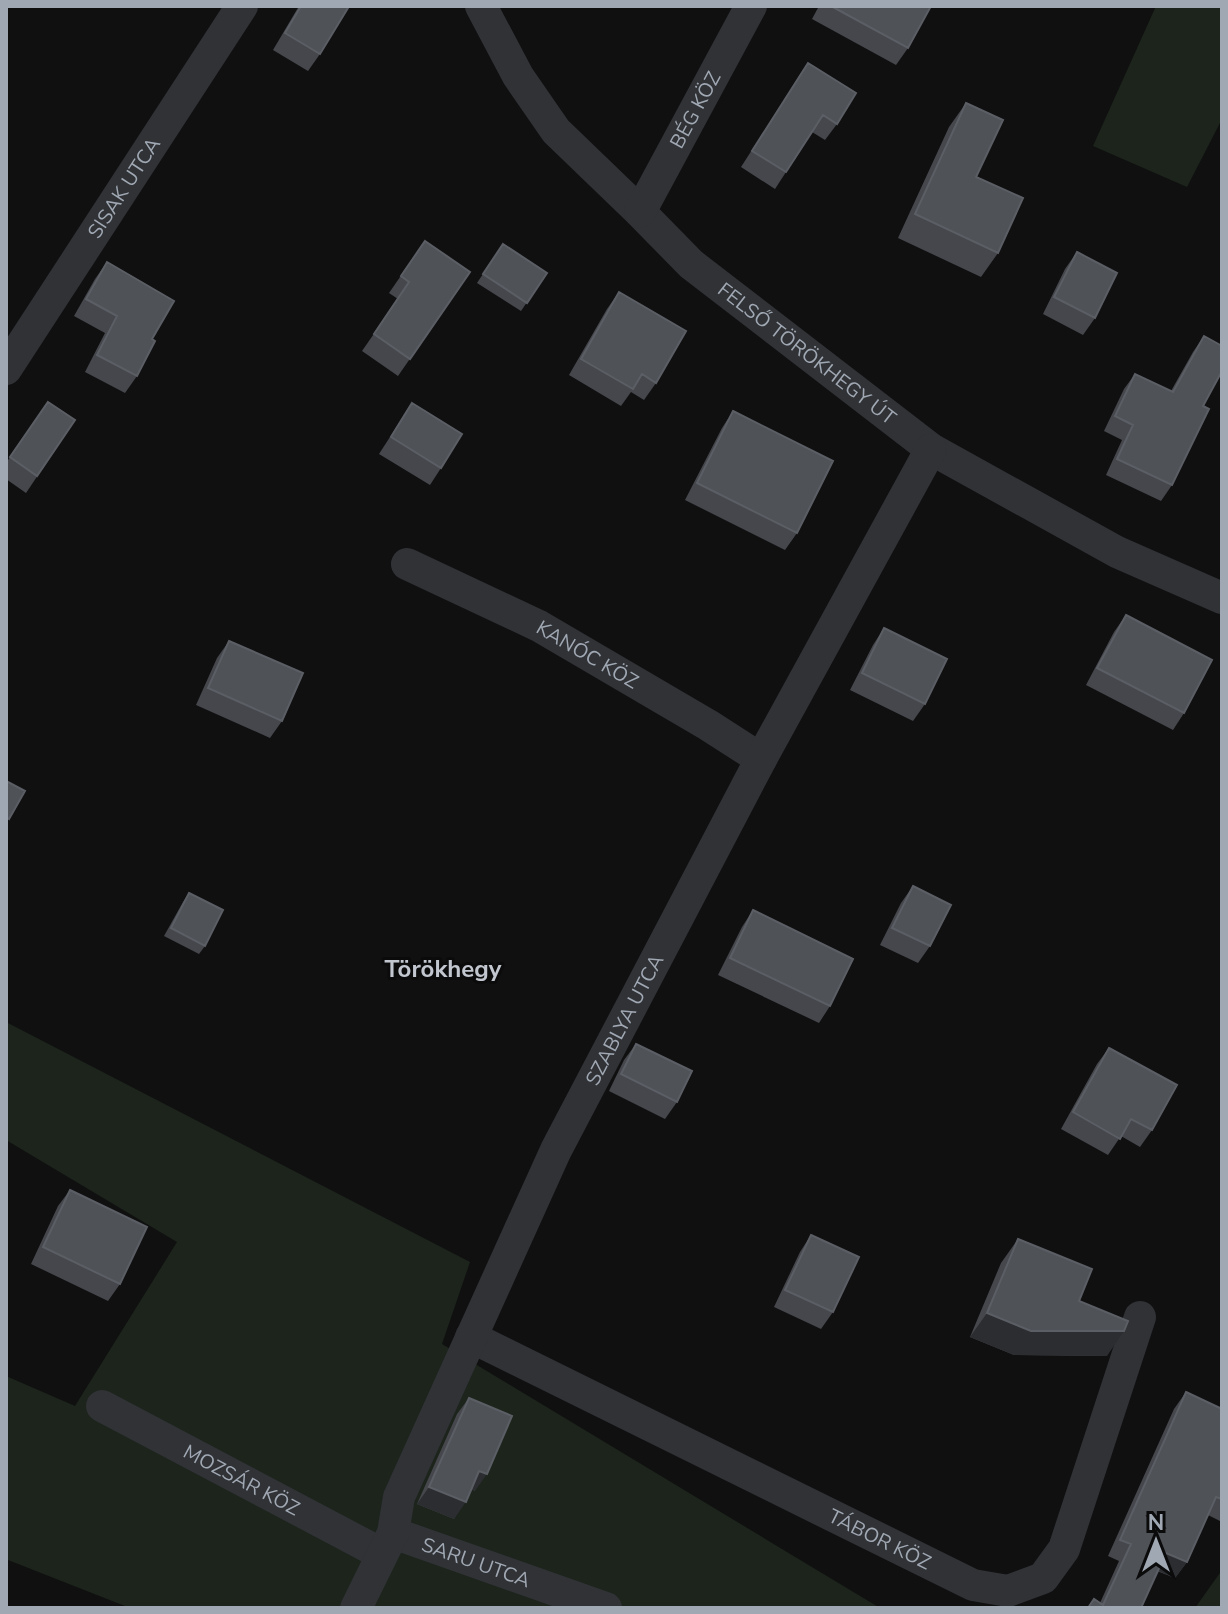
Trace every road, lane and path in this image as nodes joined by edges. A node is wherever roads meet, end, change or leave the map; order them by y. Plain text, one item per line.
1 (242, 6) edge
2 (481, 6) edge
3 (751, 6) edge
4 (640, 212) junction
5 (6, 369) edge
6 (931, 449) junction
7 (407, 564) dead end
8 (1222, 598) edge
9 (761, 759) junction
10 (1140, 1317) dead end
11 (471, 1337) junction
12 (102, 1406) dead end
13 (388, 1543) junction
14 (356, 1608) edge
15 (606, 1608) edge

1 - 5 street, SISAK UTCA
2 - 4 street, FELSŐ TÖRÖKHEGY ÚT
3 - 4 street, BÉG KÖZ
4 - 6 street, FELSŐ TÖRÖKHEGY ÚT
6 - 8 street, FELSŐ TÖRÖKHEGY ÚT
6 - 9 street, SZABLYA UTCA
7 - 9 street, KANÓC KÖZ
9 - 11 street, SZABLYA UTCA
10 - 11 street, TÁBOR KÖZ
11 - 13 street, SZABLYA UTCA
12 - 13 street, MOZSÁR KÖZ
13 - 14 street, SZABLYA UTCA
13 - 15 street, SARU UTCA

